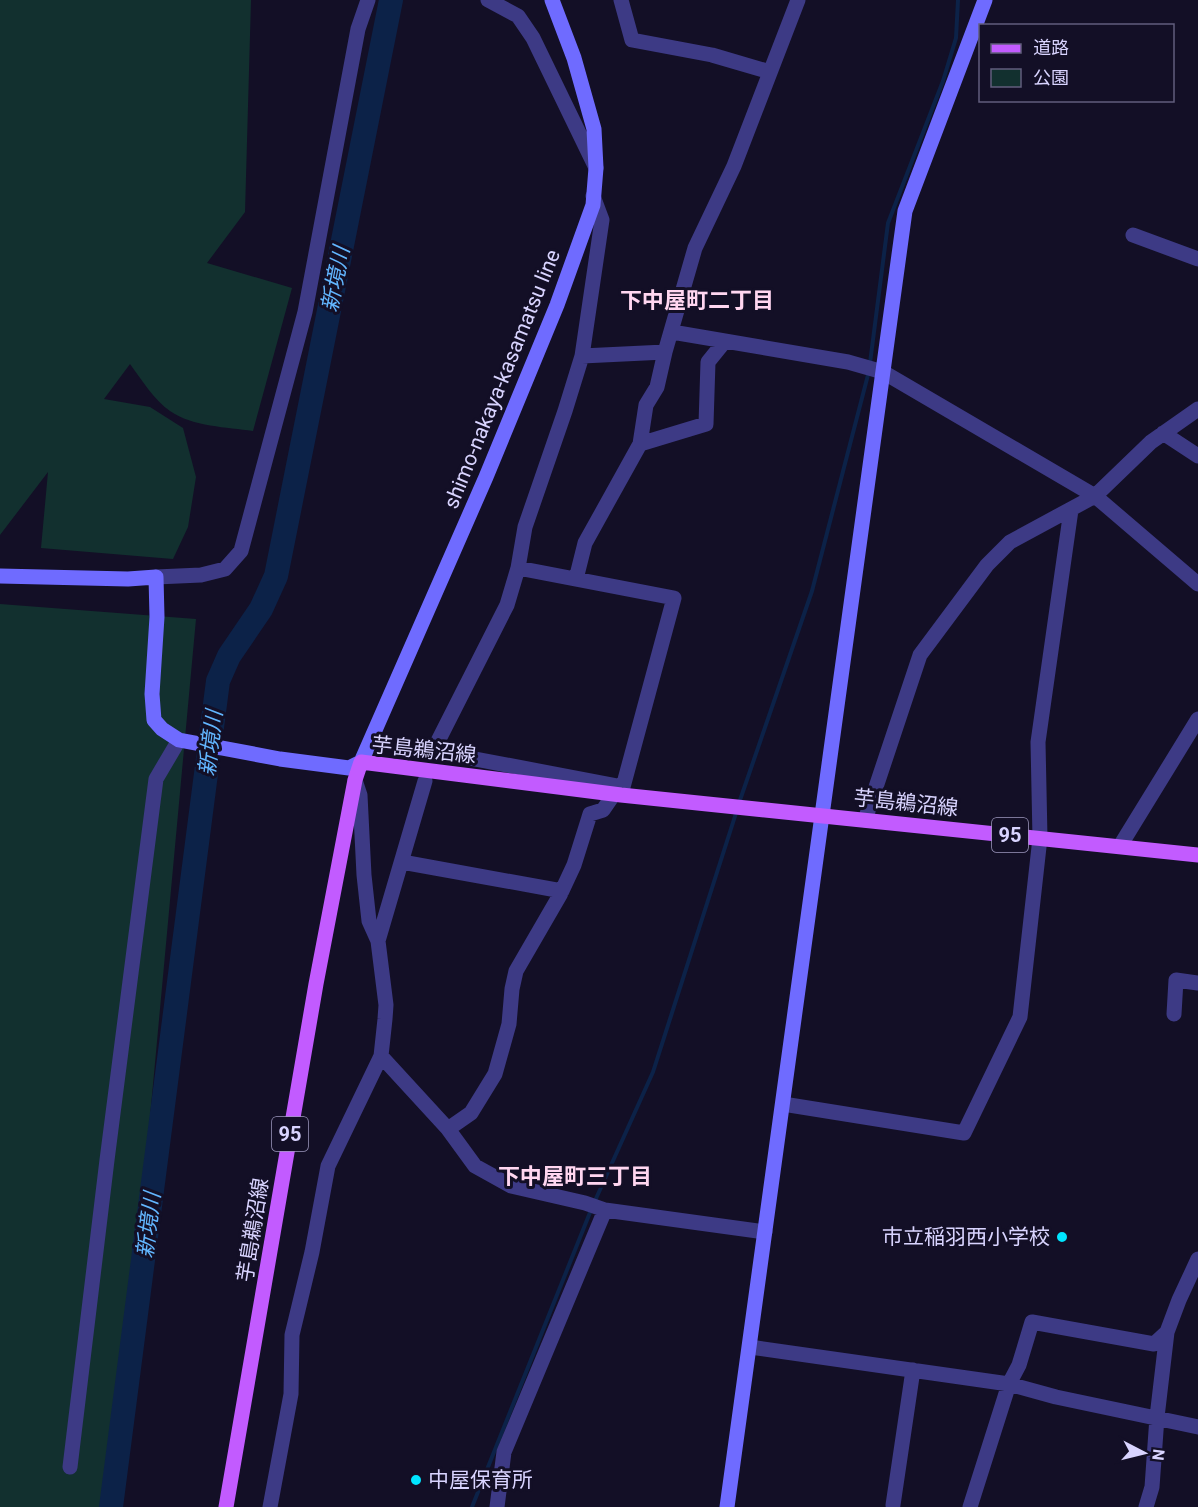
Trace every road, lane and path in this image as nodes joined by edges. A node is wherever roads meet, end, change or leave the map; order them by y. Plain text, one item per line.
1 (368, 0) edge
2 (488, 0) edge
3 (552, 0) edge
4 (621, 0) edge
5 (798, 0) edge
6 (985, 0) edge
7 (770, 72) junction
8 (596, 168) junction
9 (593, 196) junction
10 (1134, 235) dead end
11 (1198, 259) edge
12 (672, 332) junction
13 (724, 341) junction
14 (665, 352) junction
15 (582, 356) junction
16 (883, 372) junction
17 (1198, 409) edge
18 (1163, 434) junction
19 (640, 444) junction
20 (1198, 456) edge
21 (1095, 496) junction
22 (1071, 510) junction
23 (518, 568) junction
24 (0, 576) edge
25 (156, 578) junction
26 (576, 579) junction
27 (1198, 584) edge
28 (1198, 719) edge
29 (179, 740) junction
30 (362, 762) junction
31 (355, 780) junction
32 (425, 781) dead end
33 (620, 792) junction
34 (822, 816) junction
35 (865, 820) junction
36 (1040, 838) junction
37 (1120, 846) junction
38 (1198, 855) edge
39 (402, 861) junction
40 (562, 891) junction
41 (378, 941) junction
42 (1198, 983) edge
43 (1174, 1014) dead end
44 (381, 1056) junction
45 (783, 1104) junction
46 (448, 1129) junction
47 (598, 1208) junction
48 (765, 1232) junction
49 (1198, 1258) edge
50 (1167, 1332) junction
51 (750, 1347) junction
52 (914, 1370) junction
53 (1010, 1384) junction
54 (1157, 1417) junction
55 (1198, 1427) edge
56 (70, 1467) dead end
57 (893, 1505) dead end
58 (226, 1507) edge
59 (270, 1507) edge
60 (497, 1507) edge
61 (727, 1507) edge
62 (970, 1507) edge
63 (1146, 1507) edge

1 - 25 street
2 - 8 street
3 - 8 street, shimo-nakaya-kasamatsu line
4 - 7 street
5 - 7 street
6 - 16 street
7 - 12 street
8 - 9 street, shimo-nakaya-kasamatsu line
9 - 15 street
9 - 30 street, shimo-nakaya-kasamatsu line
10 - 11 street
12 - 13 street
12 - 14 street
13 - 16 street
13 - 19 street
14 - 15 street
14 - 19 street
15 - 23 street
16 - 21 street
16 - 34 street
17 - 18 street
18 - 20 street
18 - 21 street
19 - 26 street
21 - 22 street
21 - 27 street
22 - 35 street
22 - 36 street
23 - 26 street
23 - 33 street
24 - 25 street
25 - 29 street
26 - 33 street
28 - 37 street
29 - 30 street
29 - 56 street
30 - 31 main road, 芋島鵜沼線 / 95
30 - 33 main road, 芋島鵜沼線 / 95
31 - 41 street
31 - 58 main road, 芋島鵜沼線 / 95
32 - 39 street
33 - 34 main road, 芋島鵜沼線 / 95
33 - 40 street
34 - 35 main road, 芋島鵜沼線 / 95
34 - 45 street
35 - 36 main road, 芋島鵜沼線 / 95
36 - 37 main road, 芋島鵜沼線 / 95
36 - 45 street
37 - 38 main road, 芋島鵜沼線 / 95
39 - 40 street
39 - 41 street
40 - 46 street
41 - 44 street
42 - 43 street
44 - 46 street
44 - 59 street
45 - 48 street
46 - 47 street
47 - 48 street
47 - 60 street
48 - 51 street
49 - 50 street
50 - 53 street
50 - 54 street
51 - 52 street
51 - 61 street
52 - 53 street
52 - 57 street
53 - 54 street
53 - 62 street
54 - 55 street
54 - 63 street

